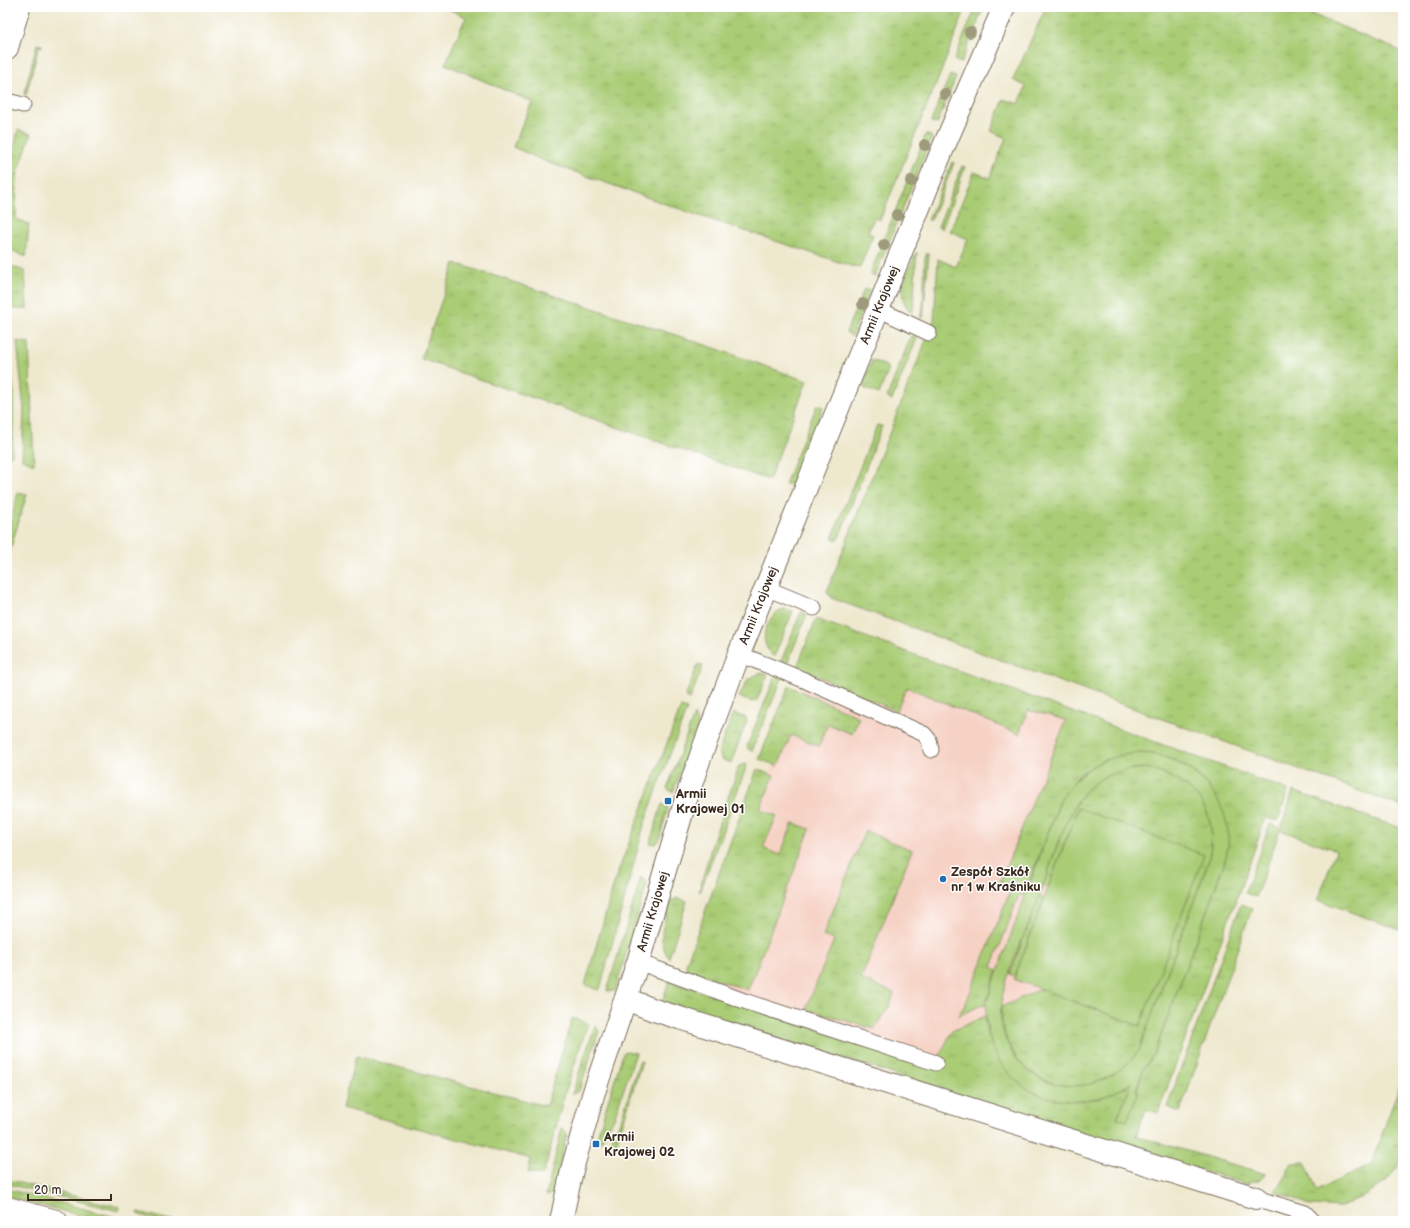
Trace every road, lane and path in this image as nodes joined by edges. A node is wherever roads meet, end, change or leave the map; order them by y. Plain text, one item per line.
1 (19, 7) edge
2 (1004, 7) edge
3 (7, 48) edge
4 (7, 101) edge
5 (23, 105) dead end
6 (878, 310) junction
7 (929, 333) dead end
8 (766, 588) junction
9 (814, 608) dead end
10 (739, 654) junction
11 (931, 750) dead end
12 (638, 962) junction
13 (626, 999) junction
14 (936, 1063) dead end
15 (1256, 1198) joint
16 (7, 1208) edge
17 (56, 1221) edge
18 (561, 1221) edge
19 (1313, 1221) edge

1 - 3 street
2 - 6 street, Armii Krajowej
4 - 5 lane
6 - 7 lane
6 - 8 street, Armii Krajowej
8 - 9 lane
8 - 10 street, Armii Krajowej
10 - 11 lane
10 - 12 street, Armii Krajowej
12 - 13 street, Armii Krajowej
12 - 14 lane
13 - 15 street
13 - 18 street, Armii Krajowej
15 - 19 lane
16 - 17 street

